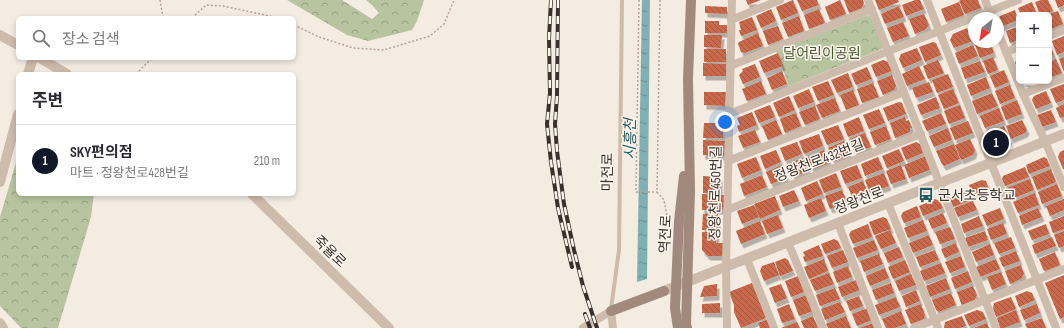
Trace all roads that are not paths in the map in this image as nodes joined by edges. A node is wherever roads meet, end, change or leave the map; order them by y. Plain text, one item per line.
1 (622, 0) edge
2 (691, 0) edge
3 (732, 0) edge
4 (780, 0) edge
5 (868, 0) edge
6 (927, 0) edge
7 (985, 0) edge
8 (1018, 0) edge
9 (872, 9) junction
10 (990, 12) edge
11 (996, 12) edge
12 (731, 20) junction
13 (968, 22) edge
14 (1064, 30) edge
15 (940, 31) junction
16 (0, 35) edge
17 (1052, 35) edge
18 (16, 44) edge
19 (1004, 47) edge
20 (1016, 48) edge
21 (888, 51) junction
22 (1006, 52) junction
23 (32, 60) edge
24 (43, 60) edge
25 (730, 66) junction
26 (28, 72) edge
27 (64, 72) edge
28 (1064, 78) edge
29 (904, 92) junction
30 (1023, 94) junction
31 (730, 114) junction
32 (16, 122) edge
33 (921, 134) junction
34 (1064, 134) edge
35 (1045, 141) junction
36 (689, 143) junction
37 (728, 161) junction
38 (991, 162) junction
39 (0, 182) edge
40 (940, 183) junction
41 (1064, 187) edge
42 (254, 196) edge
43 (888, 203) junction
44 (727, 210) junction
45 (838, 223) junction
46 (788, 242) junction
47 (747, 259) junction
48 (726, 267) junction
49 (1064, 269) edge
50 (1037, 280) junction
51 (687, 282) junction
52 (676, 287) junction
53 (664, 291) joint
54 (985, 300) junction
55 (611, 312) junction
56 (0, 323) edge
57 (936, 324) edge
58 (3, 328) edge
59 (389, 328) edge
60 (583, 328) edge
61 (613, 328) edge
62 (678, 328) edge
63 (687, 328) edge
64 (728, 328) edge
65 (774, 328) edge
66 (823, 328) edge
67 (878, 328) edge
68 (914, 328) edge
69 (996, 328) edge
70 (1056, 328) edge

1 - 55 lane, 마전로
2 - 36 main road, 역전로
3 - 12 street, 정왕천로450번길
4 - 12 street
5 - 9 street
6 - 15 street
7 - 10 street
8 - 11 street
9 - 21 street
9 - 25 street
12 - 25 street, 정왕천로450번길
13 - 15 street
14 - 17 street
15 - 21 street
15 - 38 street
16 - 18 street
19 - 22 street
20 - 22 street
21 - 29 street
21 - 31 street
22 - 30 street
23 - 26 street
24 - 27 street
25 - 31 street, 정왕천로450번길
28 - 30 street
29 - 33 street
29 - 37 street
30 - 35 street
31 - 37 street, 정왕천로450번길
32 - 39 street
33 - 40 street
33 - 44 street, 정왕천로432번길
34 - 35 street, 정왕천로
35 - 38 street, 정왕천로
35 - 41 street
36 - 51 main road, 역전로
36 - 52 main road, 역전로
37 - 44 street, 정왕천로450번길
38 - 40 street, 정왕천로
38 - 50 street
40 - 43 street, 정왕천로
40 - 54 street
42 - 59 street, 죽율로
43 - 45 street, 정왕천로
43 - 57 street
44 - 48 street, 정왕천로450번길
45 - 46 street, 정왕천로
45 - 67 street
46 - 47 street, 정왕천로
46 - 66 street
47 - 48 street, 정왕천로
47 - 65 street
48 - 51 street, 정왕천로
48 - 64 street, 정왕천로450번길
49 - 50 street
50 - 54 street
50 - 70 street
51 - 52 street, 정왕천로
51 - 63 main road, 역전로
52 - 53 street, 정왕천로
52 - 62 main road, 역전로
53 - 55 main road
54 - 57 street
54 - 69 street
55 - 60 street
55 - 61 street
56 - 58 street
57 - 68 street

